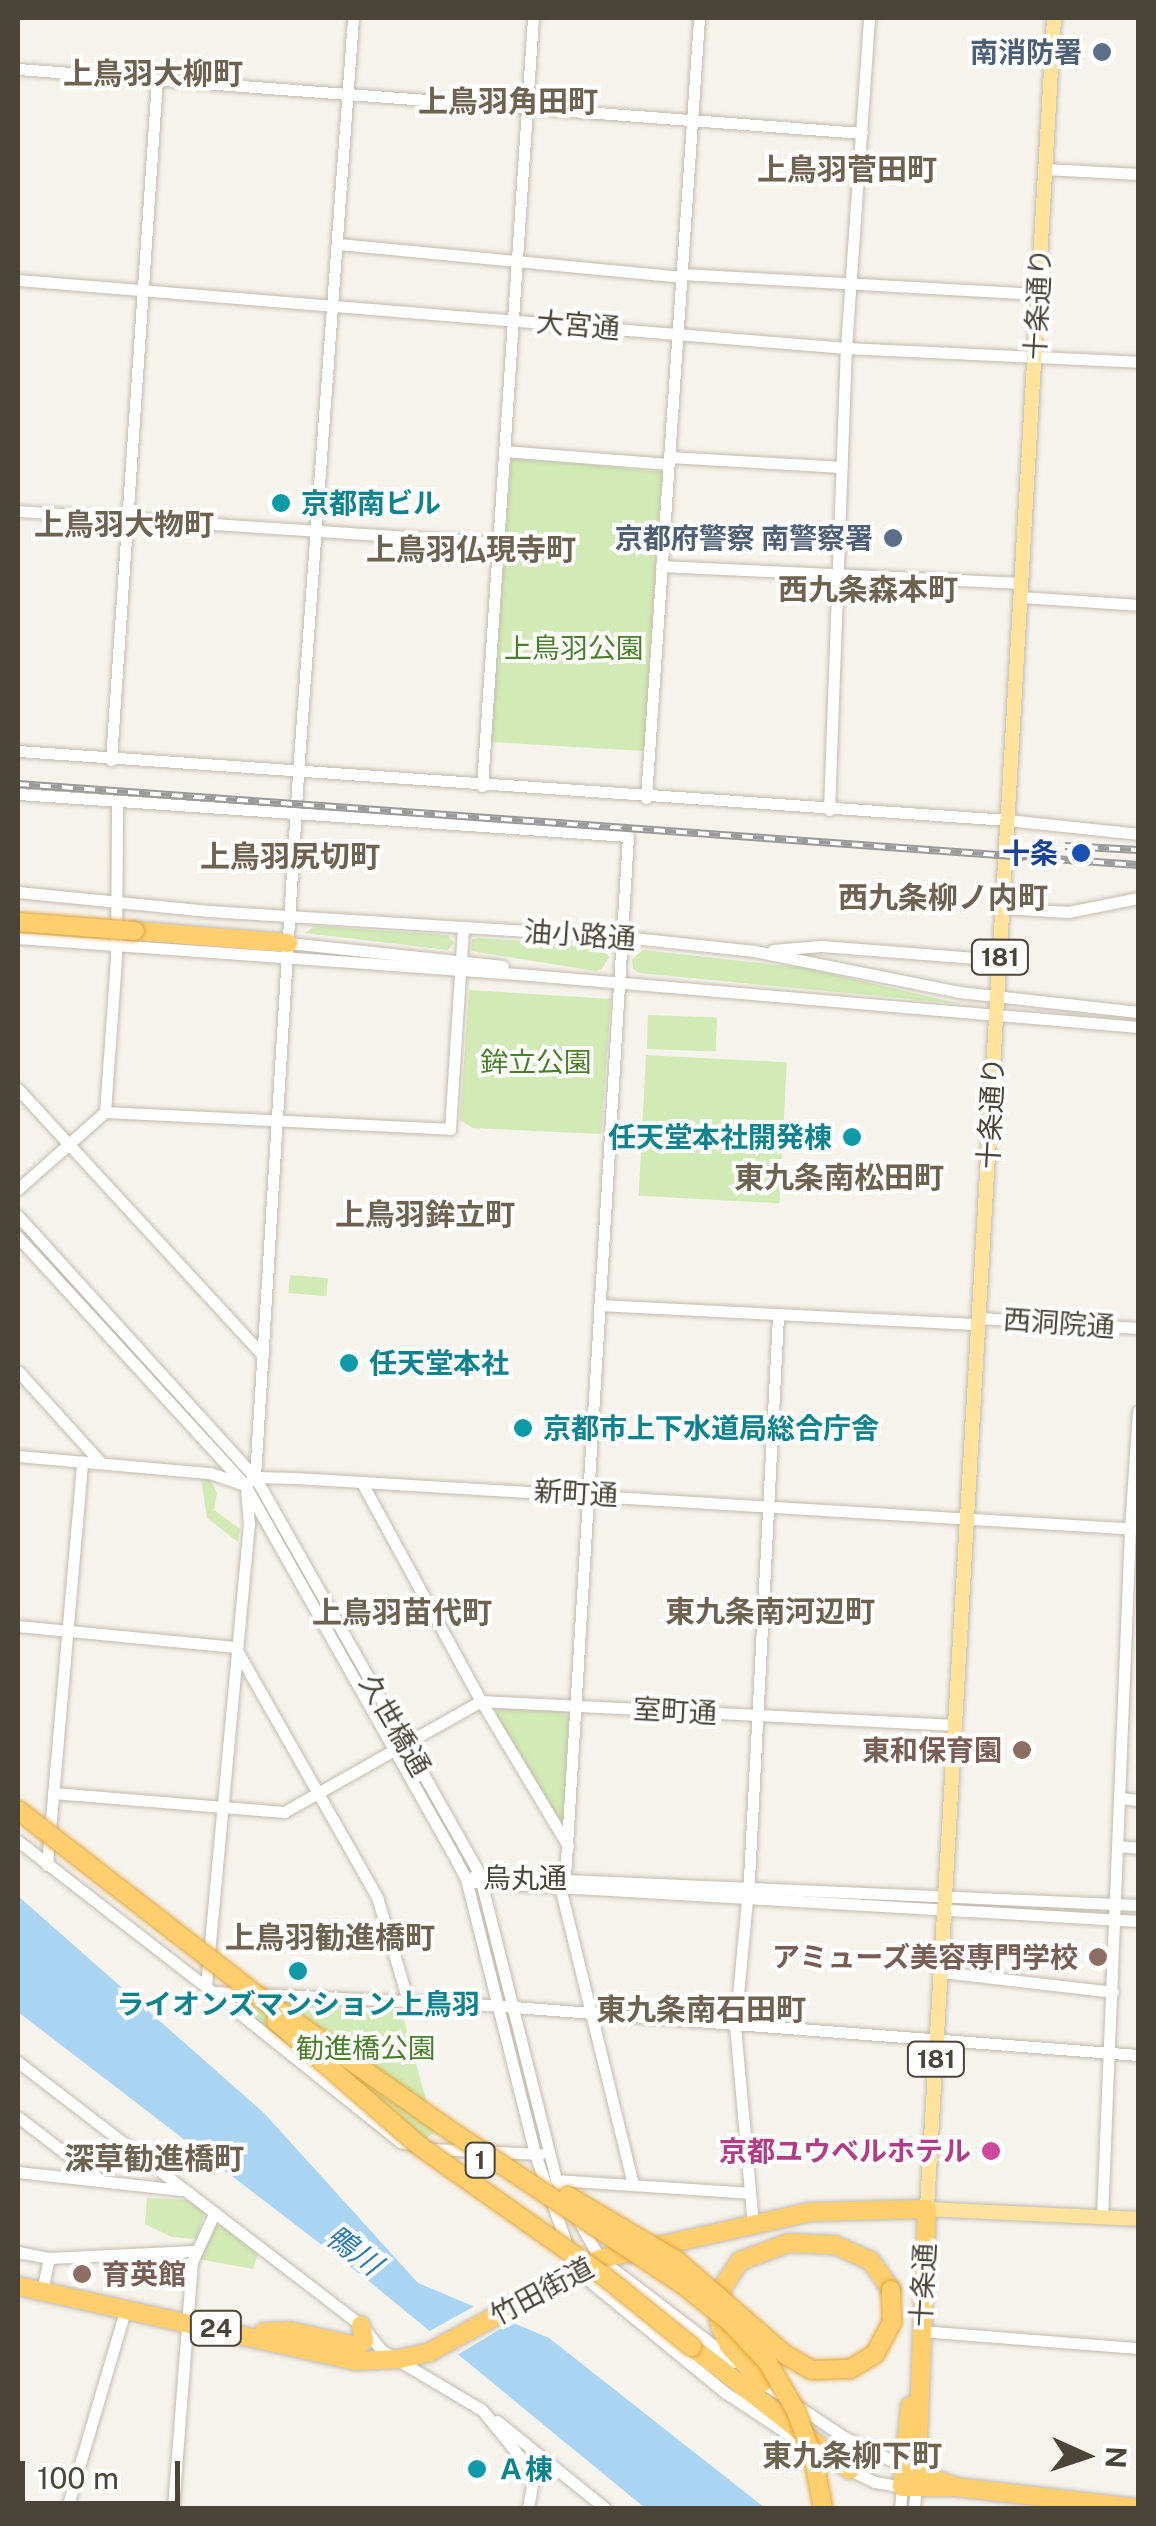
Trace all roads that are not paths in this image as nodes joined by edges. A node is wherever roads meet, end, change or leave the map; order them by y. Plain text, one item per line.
1 (353, 18) edge
2 (533, 18) edge
3 (698, 18) edge
4 (869, 18) edge
5 (1054, 18) edge
6 (18, 69) edge
7 (158, 80) junction
8 (348, 95) junction
9 (527, 110) junction
10 (692, 123) junction
11 (862, 133) junction
12 (1046, 169) junction
13 (1138, 174) edge
14 (338, 244) junction
15 (518, 264) junction
16 (682, 275) junction
17 (18, 280) edge
18 (850, 285) junction
19 (144, 290) junction
20 (1038, 294) junction
21 (333, 306) junction
22 (514, 320) junction
23 (678, 334) junction
24 (846, 348) junction
25 (1035, 354) junction
26 (1138, 362) edge
27 (504, 450) junction
28 (669, 461) junction
29 (842, 467) junction
30 (18, 511) edge
31 (126, 518) junction
32 (317, 534) junction
33 (498, 543) junction
34 (661, 566) junction
35 (838, 574) junction
36 (1021, 590) junction
37 (1138, 604) edge
38 (18, 751) edge
39 (111, 760) junction
40 (298, 774) junction
41 (482, 786) junction
42 (18, 794) edge
43 (646, 798) junction
44 (117, 802) junction
45 (829, 810) junction
46 (296, 813) junction
47 (1008, 820) junction
48 (1138, 834) edge
49 (18, 892) edge
50 (1138, 898) edge
51 (114, 902) junction
52 (1003, 908) junction
53 (291, 915) junction
54 (18, 922) edge
55 (463, 928) junction
56 (624, 937) junction
57 (18, 938) edge
58 (1001, 944) junction
59 (113, 946) junction
60 (288, 950) junction
61 (754, 951) junction
62 (460, 966) junction
63 (622, 985) junction
64 (998, 997) junction
65 (1138, 1012) edge
66 (996, 1015) junction
67 (1138, 1027) edge
68 (18, 1089) edge
69 (105, 1112) junction
70 (277, 1124) junction
71 (68, 1144) junction
72 (18, 1190) edge
73 (18, 1216) edge
74 (18, 1237) edge
75 (599, 1305) junction
76 (778, 1316) junction
77 (979, 1321) junction
78 (119, 1326) junction
79 (1138, 1328) edge
80 (108, 1336) junction
81 (263, 1354) junction
82 (18, 1371) edge
83 (1138, 1410) edge
84 (18, 1456) edge
85 (82, 1462) junction
86 (100, 1464) junction
87 (250, 1481) junction
88 (362, 1482) junction
89 (588, 1493) junction
90 (769, 1504) junction
91 (967, 1518) junction
92 (1134, 1529) edge
93 (18, 1626) edge
94 (68, 1630) junction
95 (235, 1647) junction
96 (481, 1701) junction
97 (574, 1705) junction
98 (758, 1715) junction
99 (955, 1725) junction
100 (400, 1746) junction
101 (53, 1793) junction
102 (319, 1794) junction
103 (1119, 1798) junction
104 (1138, 1800) edge
105 (222, 1808) junction
106 (18, 1810) edge
107 (18, 1841) edge
108 (568, 1846) junction
109 (1117, 1846) junction
110 (1138, 1848) edge
111 (78, 1860) junction
112 (47, 1865) junction
113 (481, 1878) junction
114 (466, 1879) junction
115 (562, 1883) junction
116 (748, 1893) junction
117 (945, 1902) junction
118 (1115, 1903) junction
119 (1138, 1904) edge
120 (1114, 1920) junction
121 (1138, 1921) edge
122 (941, 1972) junction
123 (209, 1989) junction
124 (1112, 1992) junction
125 (408, 2001) junction
126 (254, 2002) junction
127 (500, 2006) junction
128 (516, 2008) junction
129 (592, 2014) junction
130 (736, 2027) junction
131 (937, 2041) junction
132 (1111, 2053) junction
133 (1138, 2055) edge
134 (18, 2062) edge
135 (18, 2117) edge
136 (445, 2128) junction
137 (535, 2154) junction
138 (549, 2154) junction
139 (18, 2172) edge
140 (100, 2180) junction
141 (556, 2180) junction
142 (633, 2185) junction
143 (185, 2190) junction
144 (750, 2193) junction
145 (927, 2208) junction
146 (214, 2214) junction
147 (1102, 2217) junction
148 (1138, 2218) edge
149 (753, 2224) junction
150 (194, 2251) junction
151 (18, 2252) edge
152 (48, 2258) junction
153 (600, 2259) junction
154 (576, 2270) junction
155 (18, 2286) edge
156 (42, 2291) junction
157 (126, 2308) junction
158 (186, 2321) junction
159 (361, 2325) junction
160 (920, 2332) junction
161 (254, 2336) junction
162 (1138, 2348) edge
163 (407, 2358) junction
164 (762, 2382) junction
165 (482, 2410) junction
166 (850, 2470) junction
167 (909, 2479) junction
168 (1078, 2505) edge
169 (67, 2508) edge
170 (173, 2508) edge
171 (528, 2508) edge
172 (604, 2508) edge
173 (814, 2508) edge
174 (823, 2508) edge
175 (900, 2508) edge
176 (914, 2508) edge
177 (1138, 2508) edge

1 - 8 street
2 - 9 street
3 - 10 street
4 - 11 street
5 - 12 main road, 十条通り / 181
6 - 7 street
7 - 8 street
7 - 19 street
8 - 9 street
8 - 14 street
9 - 10 street
9 - 15 street
10 - 11 street
10 - 16 street
11 - 18 street
12 - 13 street
12 - 20 main road, 十条通り / 181
14 - 15 street
14 - 21 street
15 - 16 street
15 - 22 street
16 - 18 street
16 - 23 street
17 - 19 street, 大宮通
18 - 20 street
18 - 24 street
19 - 21 street, 大宮通
19 - 31 street
20 - 25 main road, 十条通り / 181
21 - 22 street, 大宮通
21 - 32 street
22 - 23 street, 大宮通
22 - 27 street
23 - 24 street, 大宮通
23 - 28 street
24 - 25 street, 大宮通
24 - 29 street
25 - 26 street, 大宮通
25 - 36 main road, 十条通り / 181
27 - 28 street
27 - 33 street
28 - 29 street
28 - 34 street
29 - 35 street
30 - 31 street
31 - 32 street
31 - 39 street
32 - 33 street
32 - 40 street
33 - 41 street
34 - 35 street
34 - 43 street
35 - 36 street
35 - 45 street
36 - 37 street
36 - 47 main road, 十条通り / 181
38 - 39 street
39 - 40 street
40 - 41 street
40 - 46 street
41 - 43 street
42 - 44 street
43 - 45 street
44 - 46 street
44 - 51 street
45 - 47 street
46 - 53 street
46 - 56 street
47 - 48 street
47 - 52 main road, 十条通り / 181
49 - 51 street, 油小路通
50 - 52 street
51 - 53 street, 油小路通
51 - 59 street
52 - 58 main road, 十条通り / 181
53 - 55 street, 油小路通
53 - 60 street
54 - 60 highway, bridge
55 - 56 street, 油小路通
55 - 62 street
56 - 61 street, 油小路通
56 - 63 street
57 - 59 street
58 - 61 street
58 - 64 main road, 十条通り / 181
59 - 60 street
59 - 69 street
60 - 62 street, 油小路通
60 - 70 street
61 - 64 street, 油小路通
62 - 63 street, 油小路通
62 - 70 street
63 - 66 street, 油小路通
63 - 75 street
64 - 65 street, 油小路通
64 - 66 main road, 十条通り / 181
66 - 67 street, 油小路通
66 - 77 main road, 十条通り / 181
68 - 71 street
69 - 70 street
69 - 71 street
70 - 81 street
71 - 72 street
71 - 81 street
73 - 78 street, 久世橋通
74 - 80 street, 久世橋通
75 - 76 street, 西洞院通
75 - 89 street
76 - 77 street, 西洞院通
76 - 90 street
77 - 79 street, 西洞院通
77 - 91 main road, 十条通り / 181
78 - 80 street
78 - 87 street, 久世橋通
80 - 87 street, 久世橋通
81 - 87 street
82 - 86 street
83 - 92 street
84 - 85 street, 新町通
85 - 86 street, 新町通
85 - 94 street
86 - 87 street, 新町通
87 - 88 street, 新町通
87 - 95 street
87 - 100 street, 久世橋通
88 - 89 street, 新町通
88 - 96 street
89 - 90 street, 新町通
89 - 97 street
90 - 91 street, 新町通
90 - 98 street
91 - 92 street, 新町通
91 - 99 main road, 十条通り / 181
92 - 103 street
93 - 94 street
94 - 95 street
94 - 101 street
95 - 102 street
95 - 105 street
96 - 97 street, 室町通
96 - 100 street
96 - 108 street
97 - 98 street, 室町通
97 - 108 street
98 - 99 street, 室町通
98 - 116 street
99 - 117 main road, 十条通り / 181
100 - 102 street
100 - 113 street, 久世橋通
100 - 114 street, 久世橋通
101 - 105 street
101 - 112 street
102 - 105 street
102 - 125 street
103 - 104 street
103 - 109 street
105 - 123 street
106 - 111 highway, 1, bridge
107 - 112 street
108 - 115 street
109 - 110 street
109 - 118 street
111 - 126 highway, 1, bridge
111 - 136 highway, 1, bridge
112 - 123 street
113 - 114 street, 烏丸通
113 - 115 street, 烏丸通
113 - 128 street, 久世橋通
114 - 127 street, 久世橋通
115 - 116 street, 烏丸通
115 - 129 street
116 - 117 street, 烏丸通
116 - 130 street
117 - 118 street, 烏丸通
117 - 120 street, 烏丸通
117 - 122 main road, 十条通り / 181
118 - 119 street, 烏丸通
118 - 120 street
120 - 121 street, 烏丸通
120 - 124 street
122 - 124 street
122 - 131 main road, 十条通り / 181
123 - 125 street
123 - 137 street
124 - 132 street
125 - 127 street
126 - 166 highway, bridge
126 - 173 highway, 1, bridge
127 - 128 street
127 - 137 street, 久世橋通
128 - 129 street
128 - 138 street, 久世橋通
129 - 130 street
129 - 142 street
130 - 131 street
130 - 144 street
131 - 132 street
131 - 145 main road, 十条通り / 181
132 - 133 street
132 - 147 street
134 - 143 street
135 - 140 street
136 - 164 highway, bridge
136 - 174 highway, 1, bridge
137 - 138 street
137 - 154 street, 久世橋通
138 - 141 street, 久世橋通
139 - 140 street
140 - 143 street
141 - 142 street
141 - 153 street, 久世橋通
142 - 144 street
143 - 146 street
144 - 149 street
145 - 147 main road, 竹田街道
145 - 149 highway, 竹田街道 / 24
145 - 160 highway, 十条通
146 - 150 street
146 - 159 street
147 - 148 main road, 竹田街道
149 - 153 highway, 竹田街道 / 24
150 - 152 street
150 - 158 street
151 - 152 street
152 - 156 street
153 - 154 highway, 竹田街道 / 24
153 - 164 street
154 - 163 highway, 竹田街道 / 24
154 - 166 street
155 - 156 highway, 竹田街道 / 24
156 - 157 highway, 竹田街道 / 24
157 - 158 highway, 竹田街道 / 24
157 - 169 street
158 - 161 highway, 竹田街道 / 24
158 - 170 street
159 - 161 highway
159 - 163 street
160 - 162 street
160 - 167 highway, 十条通
161 - 163 highway, 竹田街道 / 24
163 - 165 street
164 - 167 street
165 - 171 street
165 - 172 street
166 - 167 street
167 - 168 highway
167 - 175 street, 十条通
167 - 176 street, 十条通
168 - 177 highway

